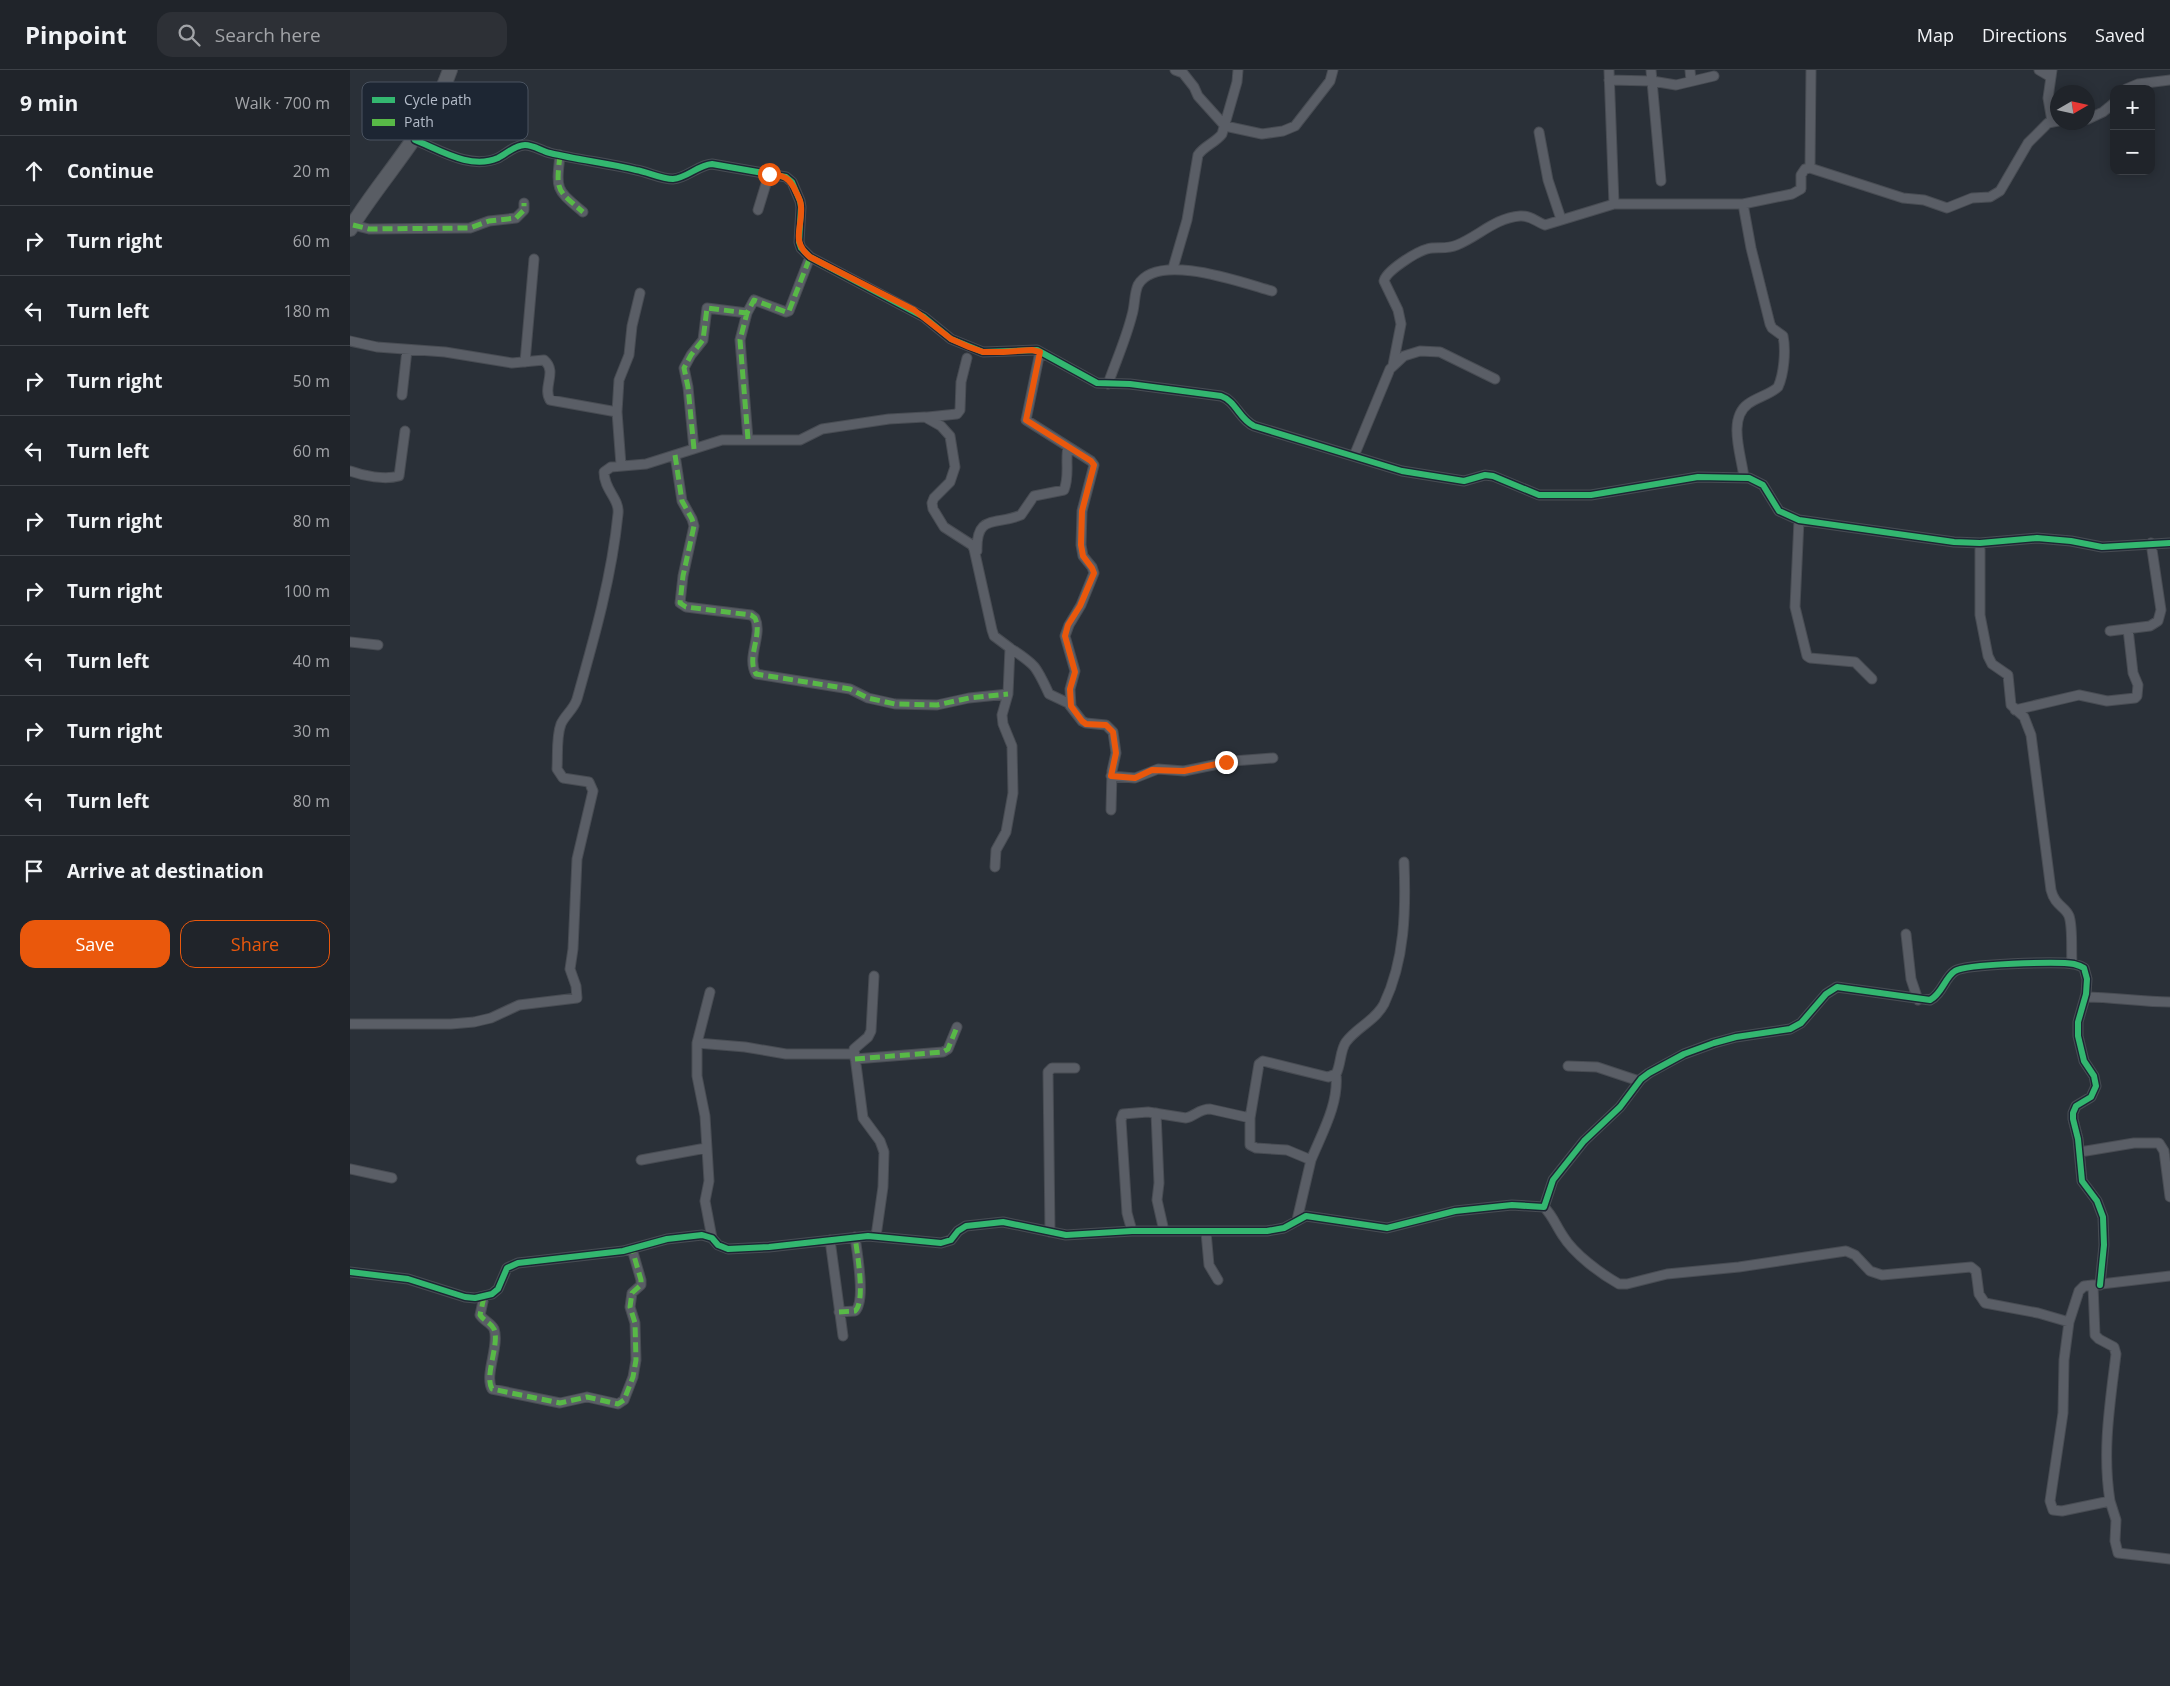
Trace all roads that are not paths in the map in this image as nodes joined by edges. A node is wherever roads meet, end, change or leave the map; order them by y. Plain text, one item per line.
1 (450, 70) edge
2 (1238, 70) edge
3 (1334, 70) edge
4 (1608, 70) edge
5 (1652, 70) edge
6 (1690, 70) edge
7 (1811, 70) edge
8 (2039, 70) edge
9 (1181, 71) edge
10 (2052, 73) edge
11 (1714, 76) dead end
12 (1609, 80) junction
13 (2170, 80) edge
14 (1652, 81) junction
15 (1691, 81) junction
16 (445, 82) edge
17 (2136, 85) edge
18 (2050, 86) edge
19 (2050, 105) edge
20 (2110, 106) edge
21 (2095, 116) edge
22 (2050, 123) edge
23 (1225, 126) junction
24 (1539, 132) dead end
25 (415, 140) joint
26 (560, 155) junction
27 (1810, 168) junction
28 (769, 174) junction
29 (1661, 181) dead end
30 (524, 203) dead end
31 (1614, 204) junction
32 (1742, 204) junction
33 (758, 210) dead end
34 (583, 212) dead end
35 (1561, 219) junction
36 (351, 227) edge
37 (810, 257) junction
38 (534, 259) dead end
39 (1173, 268) junction
40 (1272, 291) dead end
41 (640, 293) dead end
42 (747, 313) junction
43 (350, 341) edge
44 (407, 350) junction
45 (1040, 352) junction
46 (967, 358) dead end
47 (526, 362) junction
48 (1393, 365) junction
49 (1495, 379) dead end
50 (1108, 384) junction
51 (402, 395) dead end
52 (617, 412) junction
53 (925, 417) junction
54 (405, 431) dead end
55 (748, 439) junction
56 (1068, 447) junction
57 (694, 449) junction
58 (675, 455) junction
59 (1354, 456) junction
60 (621, 465) junction
61 (350, 471) edge
62 (1744, 478) junction
63 (1799, 520) junction
64 (1980, 543) junction
65 (2151, 543) junction
66 (2170, 543) edge
67 (977, 555) junction
68 (2128, 629) junction
69 (2110, 631) dead end
70 (350, 642) edge
71 (378, 646) dead end
72 (1010, 648) junction
73 (1872, 679) dead end
74 (1008, 694) junction
75 (1071, 706) junction
76 (2014, 710) junction
77 (1273, 758) dead end
78 (1111, 776) junction
79 (1111, 810) dead end
80 (1404, 862) dead end
81 (995, 866) dead end
82 (1906, 934) dead end
83 (2072, 964) junction
84 (874, 976) dead end
85 (710, 992) dead end
86 (2085, 997) junction
87 (1918, 1000) junction
88 (2170, 1002) edge
89 (350, 1024) edge
90 (957, 1027) dead end
91 (697, 1043) junction
92 (854, 1056) junction
93 (1568, 1066) dead end
94 (1075, 1068) dead end
95 (1336, 1074) junction
96 (1639, 1081) junction
97 (1156, 1113) junction
98 (1250, 1118) junction
99 (706, 1148) junction
100 (2080, 1152) junction
101 (641, 1160) dead end
102 (1311, 1160) junction
103 (350, 1170) edge
104 (392, 1178) dead end
105 (2170, 1196) edge
106 (1544, 1207) junction
107 (1298, 1220) junction
108 (1132, 1231) junction
109 (1164, 1231) junction
110 (1050, 1232) junction
111 (1206, 1232) junction
112 (876, 1236) junction
113 (855, 1237) junction
114 (712, 1238) junction
115 (830, 1240) junction
116 (632, 1249) junction
117 (350, 1272) edge
118 (2170, 1276) edge
119 (1218, 1280) dead end
120 (2096, 1285) junction
121 (484, 1296) junction
122 (839, 1312) junction
123 (2069, 1322) junction
124 (843, 1336) dead end
125 (2110, 1501) junction
126 (2170, 1559) edge

1 - 16 street
2 - 23 street
3 - 23 street
4 - 12 street
5 - 14 street
6 - 15 street
7 - 27 street
8 - 10 street
9 - 23 street
11 - 15 street
12 - 14 street
12 - 31 street
13 - 17 street
14 - 15 street
14 - 29 street
18 - 19 street
20 - 21 street
22 - 27 street
23 - 39 street
24 - 35 street
25 - 26 street
25 - 36 street
26 - 28 street
26 - 34 street
27 - 32 street
28 - 33 street
28 - 37 street
30 - 36 street
31 - 32 street
31 - 35 street
32 - 62 street
35 - 48 street
37 - 42 street
37 - 45 street
38 - 47 street
39 - 40 street
39 - 50 street
41 - 52 street
42 - 55 street
42 - 57 street
43 - 44 street
44 - 47 street
44 - 51 street
45 - 50 street
45 - 56 street
46 - 53 street
47 - 52 street
48 - 49 street
48 - 59 street
50 - 59 street
52 - 60 street
53 - 55 street
53 - 67 street
54 - 61 street
55 - 57 street
56 - 67 street
56 - 75 street
57 - 58 street
58 - 60 street
58 - 74 street
59 - 62 street
60 - 89 street
62 - 63 street
63 - 64 street
63 - 73 street
64 - 65 street
64 - 76 street
65 - 66 street
65 - 68 street
67 - 72 street
68 - 69 street
68 - 76 street
70 - 71 street
72 - 74 street
72 - 75 street
74 - 81 street
75 - 78 street
76 - 83 street
77 - 78 street
78 - 79 street
80 - 95 street
82 - 87 street
83 - 86 street
83 - 87 street
84 - 92 street
85 - 91 street
86 - 88 street
86 - 100 street
87 - 96 street
90 - 92 street
91 - 92 street
91 - 99 street
92 - 112 street
93 - 96 street
94 - 110 street
95 - 98 street
95 - 102 street
96 - 106 street
97 - 98 street
97 - 108 street
97 - 109 street
98 - 102 street
99 - 101 street
99 - 114 street
100 - 105 street
100 - 120 street
102 - 107 street
103 - 104 street
106 - 107 street
106 - 123 street
107 - 111 street
108 - 109 street
108 - 110 street
109 - 111 street
110 - 112 street
111 - 119 street
112 - 113 street
113 - 115 street
113 - 122 street
114 - 115 street
114 - 116 street
115 - 122 street
116 - 121 street
116 - 121 street
117 - 121 street
118 - 120 street
120 - 123 street
120 - 125 street
122 - 124 street
123 - 125 street
125 - 126 street

